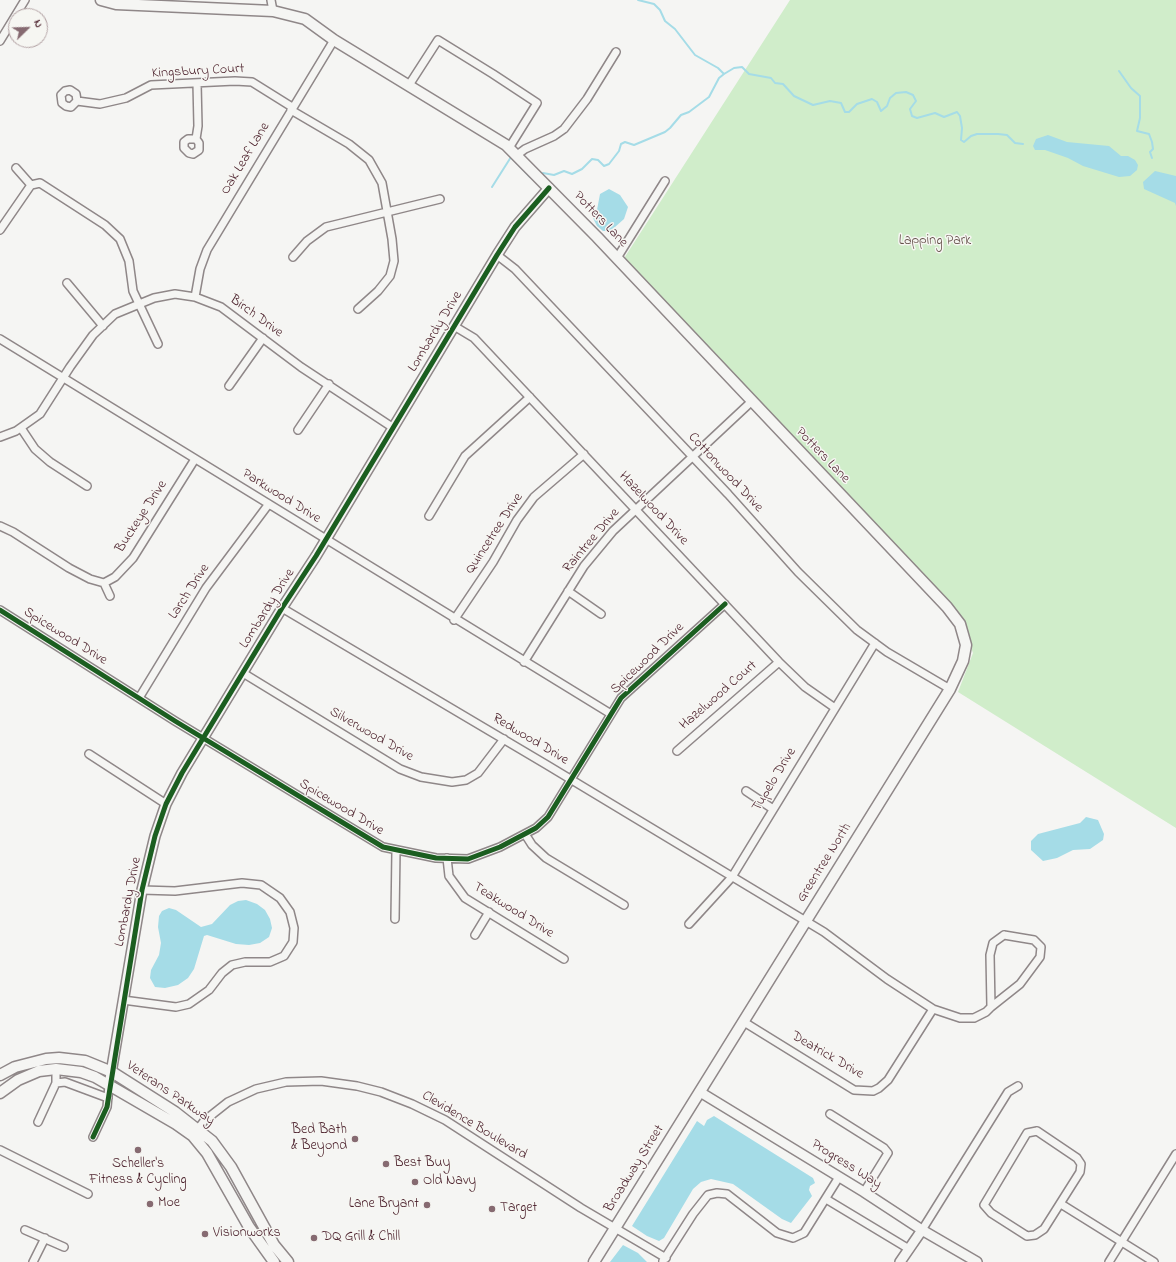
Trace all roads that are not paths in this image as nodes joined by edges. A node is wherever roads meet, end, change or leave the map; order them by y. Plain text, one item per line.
1 (25, 0) edge
2 (101, 0) edge
3 (271, 0) edge
4 (273, 11) junction
5 (334, 40) junction
6 (0, 41) edge
7 (616, 52) dead end
8 (197, 83) junction
9 (409, 85) junction
10 (77, 101) dead end
11 (292, 108) junction
12 (196, 139) dead end
13 (509, 148) junction
14 (517, 155) junction
15 (16, 168) dead end
16 (666, 181) dead end
17 (30, 185) junction
18 (550, 188) junction
19 (440, 199) dead end
20 (386, 213) junction
21 (0, 230) edge
22 (497, 255) junction
23 (293, 257) dead end
24 (617, 258) junction
25 (66, 283) dead end
26 (195, 297) junction
27 (139, 304) junction
28 (358, 309) dead end
29 (103, 326) junction
30 (454, 326) junction
31 (0, 338) edge
32 (263, 338) junction
33 (158, 344) dead end
34 (64, 378) junction
35 (328, 384) junction
36 (229, 386) dead end
37 (530, 397) junction
38 (751, 402) junction
39 (392, 427) junction
40 (21, 428) junction
41 (298, 430) dead end
42 (0, 437) edge
43 (584, 454) junction
44 (693, 456) junction
45 (195, 459) junction
46 (87, 486) dead end
47 (268, 504) junction
48 (636, 510) junction
49 (429, 516) dead end
50 (0, 526) edge
51 (326, 540) junction
52 (104, 583) junction
53 (568, 592) junction
54 (110, 596) dead end
55 (725, 604) junction
56 (282, 608) junction
57 (0, 610) edge
58 (601, 614) dead end
59 (454, 620) junction
60 (876, 643) junction
61 (966, 645) joint
62 (524, 662) junction
63 (779, 662) junction
64 (243, 673) junction
65 (950, 689) junction
66 (139, 698) junction
67 (835, 708) junction
68 (611, 714) junction
69 (203, 738) junction
70 (504, 740) junction
71 (677, 751) dead end
72 (89, 754) dead end
73 (571, 779) junction
74 (746, 791) dead end
75 (166, 804) junction
76 (773, 809) junction
77 (525, 834) junction
78 (396, 850) junction
79 (447, 858) junction
80 (732, 877) junction
81 (142, 890) junction
82 (624, 905) dead end
83 (489, 912) junction
84 (395, 919) dead end
85 (806, 920) junction
86 (689, 924) dead end
87 (475, 935) dead end
88 (564, 959) dead end
89 (123, 1000) junction
90 (991, 1007) junction
91 (933, 1009) junction
92 (744, 1022) junction
93 (56, 1069) junction
94 (112, 1072) junction
95 (0, 1075) edge
96 (56, 1083) junction
97 (109, 1085) junction
98 (1018, 1086) dead end
99 (0, 1092) edge
100 (700, 1092) junction
101 (108, 1098) junction
102 (830, 1114) dead end
103 (38, 1122) dead end
104 (196, 1132) junction
105 (93, 1137) dead end
106 (0, 1150) edge
107 (1176, 1154) edge
108 (839, 1177) junction
109 (864, 1192) junction
110 (88, 1194) dead end
111 (826, 1199) junction
112 (1061, 1204) junction
113 (614, 1228) junction
114 (25, 1230) dead end
115 (922, 1230) junction
116 (45, 1238) junction
117 (1122, 1242) junction
118 (64, 1247) dead end
119 (909, 1249) junction
120 (664, 1260) edge
121 (33, 1262) edge
122 (274, 1262) edge
123 (288, 1262) edge
124 (594, 1262) edge
125 (900, 1262) edge
126 (977, 1262) edge
127 (1109, 1262) edge
128 (1154, 1262) edge

1 - 6 street
2 - 4 main road, Potters Lane
3 - 4 street
4 - 5 main road, Potters Lane
5 - 9 main road, Potters Lane
5 - 11 street, Oak Leaf Lane
7 - 14 street
8 - 10 street, Kingsbury Court
8 - 11 street, Kingsbury Court
8 - 12 street
9 - 13 main road, Potters Lane
9 - 13 street
11 - 20 street, Kingsbury Court
11 - 26 street, Oak Leaf Lane
13 - 14 main road, Potters Lane
14 - 18 main road, Potters Lane
15 - 17 street
16 - 24 street
17 - 21 street
17 - 27 street
18 - 22 street, Lombardy Drive
18 - 24 main road, Potters Lane
19 - 20 street
20 - 23 street
20 - 28 street, Kingsbury Court
22 - 30 street, Lombardy Drive
22 - 44 street, Cottonwood Drive
24 - 38 main road, Potters Lane
25 - 29 street
26 - 27 street, Birch Drive
26 - 32 street, Birch Drive
27 - 29 street, Birch Drive
27 - 33 street
29 - 34 street, Birch Drive
30 - 37 street, Hazelwood Drive
30 - 39 street, Lombardy Drive
31 - 34 street, Parkwood Drive
32 - 35 street, Birch Drive
32 - 36 street
34 - 40 street, Birch Drive
34 - 45 street, Parkwood Drive
35 - 39 street, Birch Drive
35 - 41 street
37 - 43 street, Hazelwood Drive
37 - 49 street
38 - 44 street, Raintree Drive
38 - 61 main road, Potters Lane
39 - 51 street, Lombardy Drive
40 - 42 street, Birch Drive
40 - 46 street
43 - 48 street, Hazelwood Drive
43 - 59 street, Quincetree Drive
44 - 48 street, Raintree Drive
44 - 60 street, Cottonwood Drive
45 - 47 street, Parkwood Drive
45 - 52 street, Buckeye Drive
47 - 51 street, Parkwood Drive
47 - 66 street, Larch Drive
48 - 53 street, Raintree Drive
48 - 55 street, Hazelwood Drive
50 - 52 street
51 - 56 street, Lombardy Drive
51 - 59 street, Parkwood Drive
52 - 54 street
53 - 58 street
53 - 62 street, Raintree Drive
55 - 63 street, Hazelwood Drive
55 - 68 street, Spicewood Drive
56 - 64 street, Lombardy Drive
56 - 70 street, Redwood Drive
57 - 66 street, Spicewood Drive
59 - 62 street, Parkwood Drive
60 - 65 street, Cottonwood Drive
60 - 67 street, Tupelo Drive
61 - 65 main road, Greentree North
62 - 68 street, Parkwood Drive
63 - 67 street, Hazelwood Drive
63 - 71 street, Hazelwood Court
64 - 69 street, Lombardy Drive
64 - 70 street, Silverwood Drive
65 - 85 main road, Greentree North
66 - 69 street, Spicewood Drive
67 - 76 street, Tupelo Drive
68 - 73 street, Spicewood Drive
69 - 75 street, Lombardy Drive
69 - 78 street, Spicewood Drive
70 - 73 street, Redwood Drive
72 - 75 street
73 - 77 street, Spicewood Drive
73 - 80 street, Redwood Drive
74 - 76 street
75 - 81 street, Lombardy Drive
76 - 80 street, Tupelo Drive
77 - 79 street, Spicewood Drive
77 - 82 street
78 - 79 street, Spicewood Drive
78 - 84 street
79 - 83 street, Teakwood Drive
80 - 85 street, Redwood Drive
80 - 86 street, Tupelo Drive
81 - 89 street, Lombardy Drive
81 - 89 street
83 - 87 street
83 - 88 street, Teakwood Drive
85 - 91 street, Redwood Drive
85 - 92 main road, Greentree North
89 - 94 street, Lombardy Drive
90 - 90 street, Redwood Drive
90 - 91 street, Redwood Drive
91 - 92 street, Deatrick Drive
92 - 100 main road, Greentree North
93 - 96 street
93 - 97 main road, Veterans Parkway
93 - 99 main road, Veterans Parkway
94 - 95 main road, Veterans Parkway
94 - 97 street, Lombardy Drive
94 - 104 main road, Veterans Parkway
96 - 101 street
96 - 103 street
97 - 101 street
97 - 104 main road, Veterans Parkway
98 - 115 street
100 - 108 street, Progress Way
100 - 113 main road, Broadway Street
101 - 105 street
102 - 109 street
104 - 113 street, Clevidence Boulevard
104 - 122 main road, Veterans Parkway
104 - 123 main road, Veterans Parkway
106 - 110 street
107 - 117 street
108 - 109 street, Progress Way
108 - 111 street
109 - 115 street, Progress Way
111 - 119 street
111 - 120 street
112 - 112 street
112 - 117 street
113 - 120 street, Clevidence Boulevard
113 - 124 main road, Broadway Street
114 - 116 street
115 - 119 street
115 - 126 street, Progress Way
116 - 118 street
116 - 121 street
117 - 127 street
117 - 128 street
119 - 125 street

